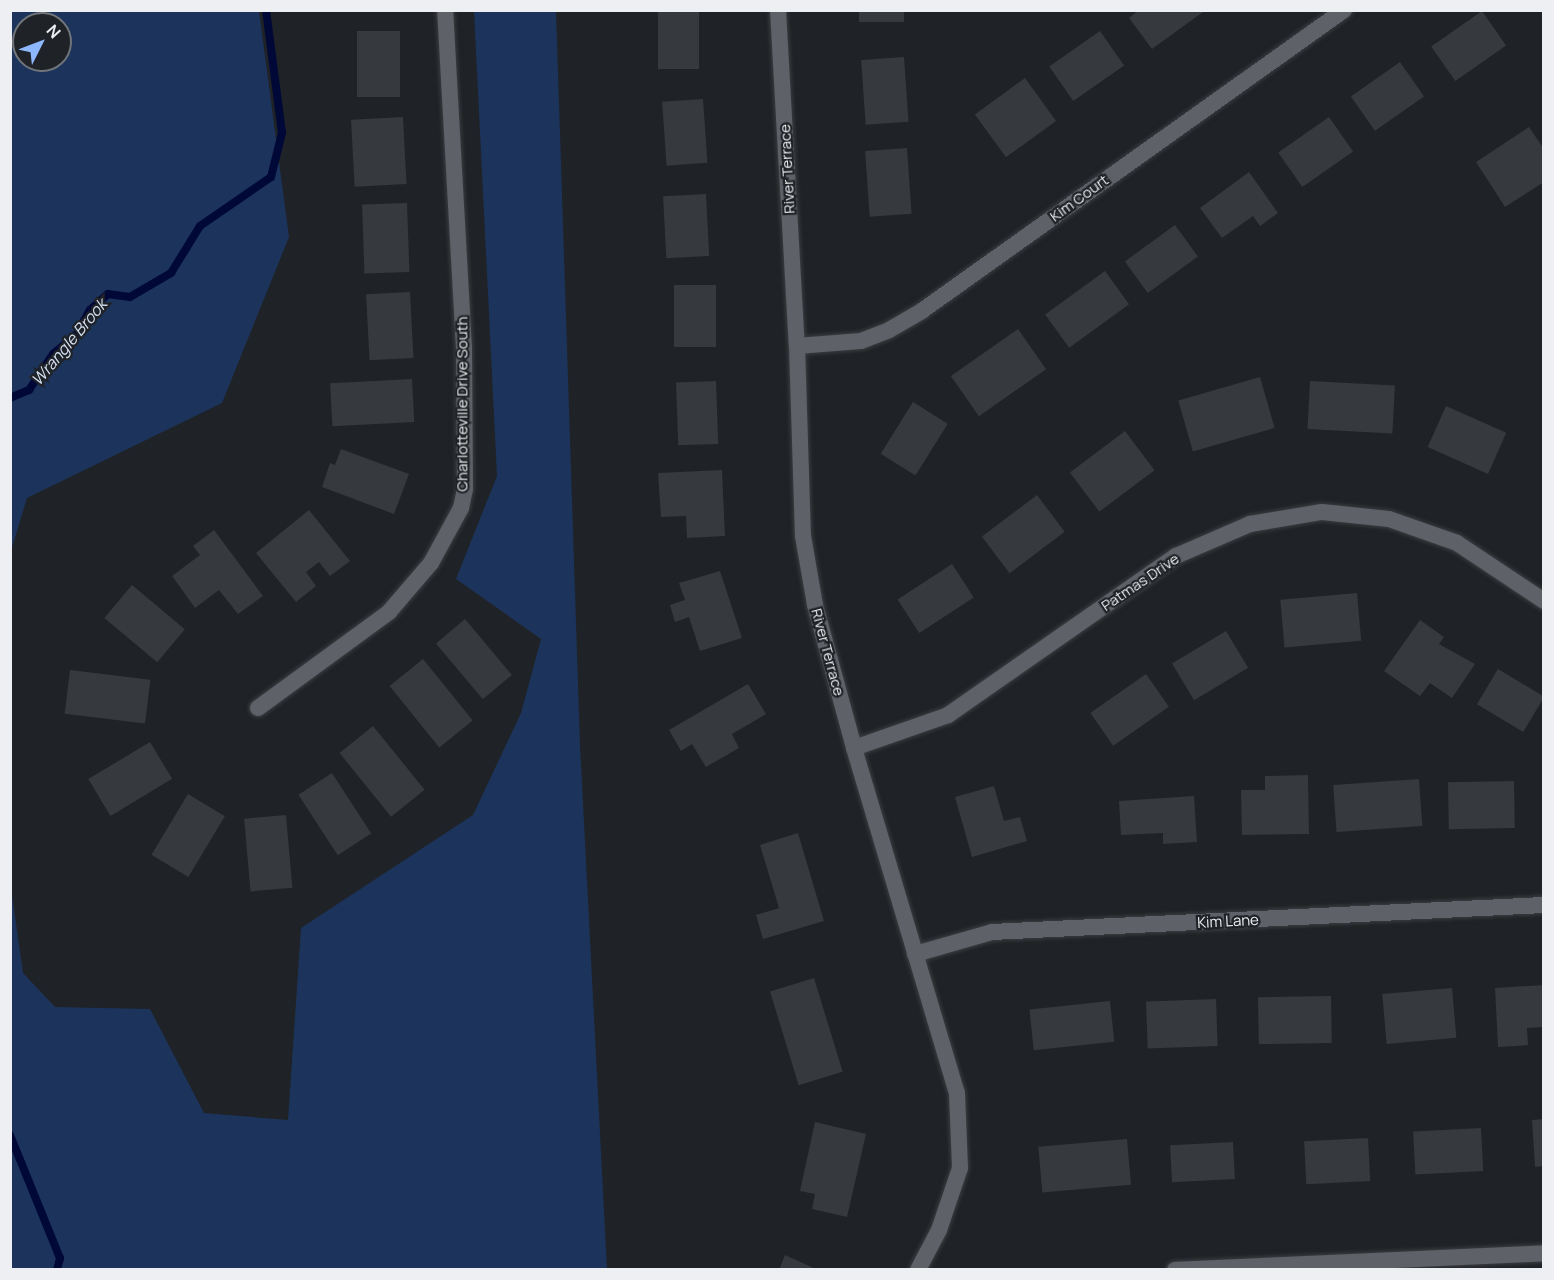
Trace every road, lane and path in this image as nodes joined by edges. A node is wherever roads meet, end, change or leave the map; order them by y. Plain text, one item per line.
1 (445, 10) edge
2 (778, 10) edge
3 (1344, 10) edge
4 (797, 346) junction
5 (1544, 601) edge
6 (258, 708) dead end
7 (854, 748) junction
8 (1544, 905) edge
9 (915, 954) junction
10 (1544, 1253) edge
11 (1244, 1267) edge
12 (918, 1269) edge
13 (1175, 1269) edge

1 - 6 street, Charlotteville Drive South
2 - 4 street, River Terrace
3 - 4 street, Kim Court
4 - 7 street, River Terrace
5 - 7 street, Patmas Drive
7 - 9 street, River Terrace
8 - 9 street, Kim Lane
9 - 12 street, River Terrace
10 - 11 street
11 - 13 street

